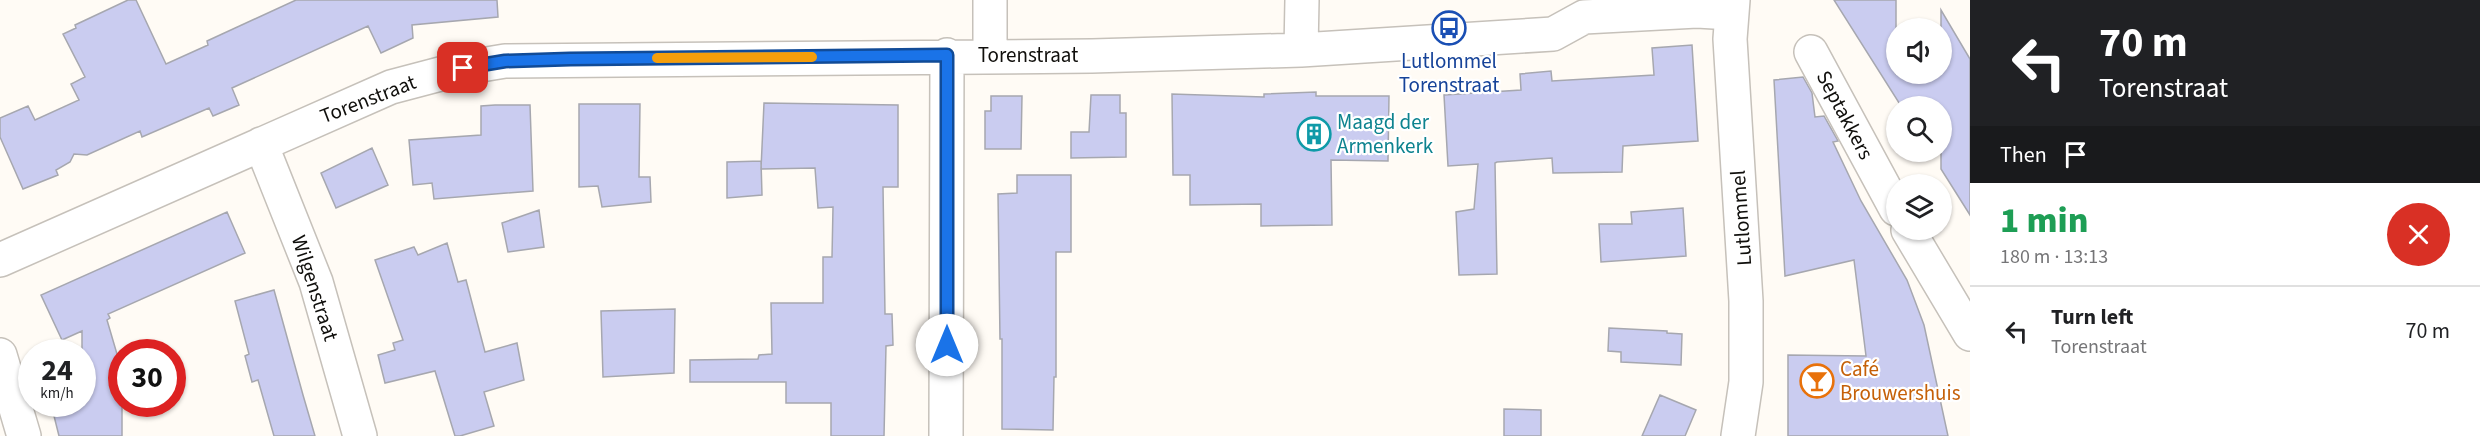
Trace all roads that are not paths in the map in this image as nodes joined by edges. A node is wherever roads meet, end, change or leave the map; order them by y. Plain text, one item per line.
1 (990, 0) edge
2 (1302, 0) edge
3 (1732, 6) edge
4 (1301, 50) junction
5 (1811, 51) dead end
6 (947, 55) junction
7 (990, 55) junction
8 (261, 144) junction
9 (1886, 190) edge
10 (1914, 240) edge
11 (0, 260) edge
12 (1970, 334) edge
13 (0, 355) edge
14 (24, 436) edge
15 (360, 436) edge
16 (946, 436) edge
17 (1738, 436) edge

1 - 7 street
2 - 4 street
3 - 4 street, Torenstraat
3 - 17 street, Lutlommel
4 - 7 street, Torenstraat
5 - 9 street, Septakkers
6 - 7 street, Torenstraat
6 - 8 street, Torenstraat
6 - 16 street
8 - 11 street, Torenstraat
8 - 15 street, Wilgenstraat
10 - 12 street
13 - 14 street

